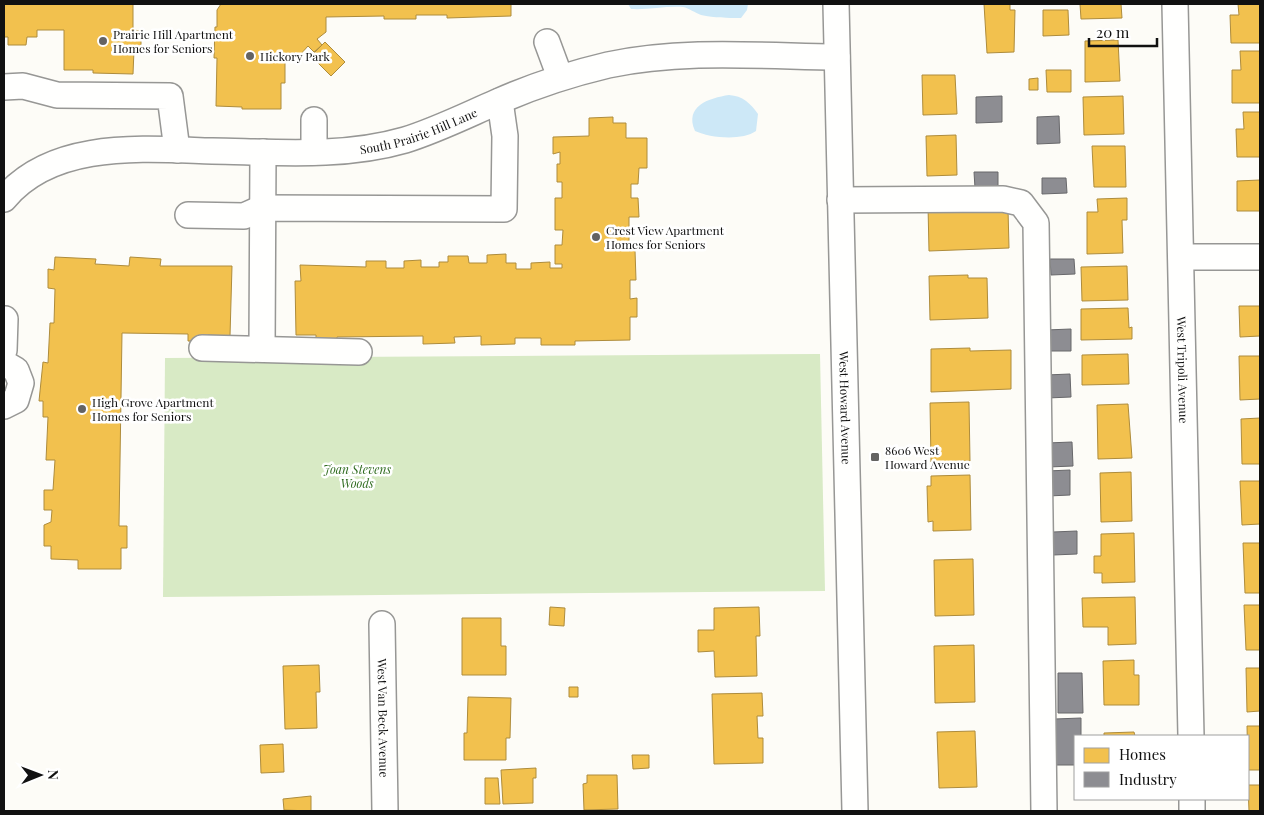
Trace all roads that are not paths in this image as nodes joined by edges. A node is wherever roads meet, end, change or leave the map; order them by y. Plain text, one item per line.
1 (836, 4) edge
2 (1175, 4) edge
3 (547, 42) dead end
4 (837, 57) junction
5 (560, 77) junction
6 (4, 87) edge
7 (500, 101) junction
8 (314, 120) dead end
9 (177, 150) junction
10 (263, 152) junction
11 (314, 152) junction
12 (4, 199) edge
13 (840, 200) junction
14 (262, 208) junction
15 (188, 215) dead end
16 (1181, 257) junction
17 (1260, 257) edge
18 (5, 319) dead end
19 (202, 348) dead end
20 (262, 349) junction
21 (4, 350) edge
22 (359, 352) dead end
23 (4, 362) edge
24 (4, 406) edge
25 (382, 624) dead end
26 (1191, 735) edge
27 (386, 811) edge
28 (855, 811) edge
29 (1044, 811) edge

1 - 4 street, West Howard Avenue
2 - 16 street, West Tripoli Avenue
3 - 5 street
4 - 5 street, South Prairie Hill Lane
4 - 13 street, West Howard Avenue
5 - 7 street, South Prairie Hill Lane
6 - 9 street
7 - 11 street, South Prairie Hill Lane
7 - 14 street
8 - 11 street
9 - 10 street, South Prairie Hill Lane
9 - 12 street, South Prairie Hill Lane
10 - 11 street, South Prairie Hill Lane
10 - 14 street
13 - 28 street, West Howard Avenue
13 - 29 street
14 - 15 street
14 - 20 street
16 - 17 street
16 - 26 street, West Tripoli Avenue
18 - 21 street
19 - 20 street
20 - 22 street
23 - 24 street
25 - 27 street, West Van Beck Avenue

